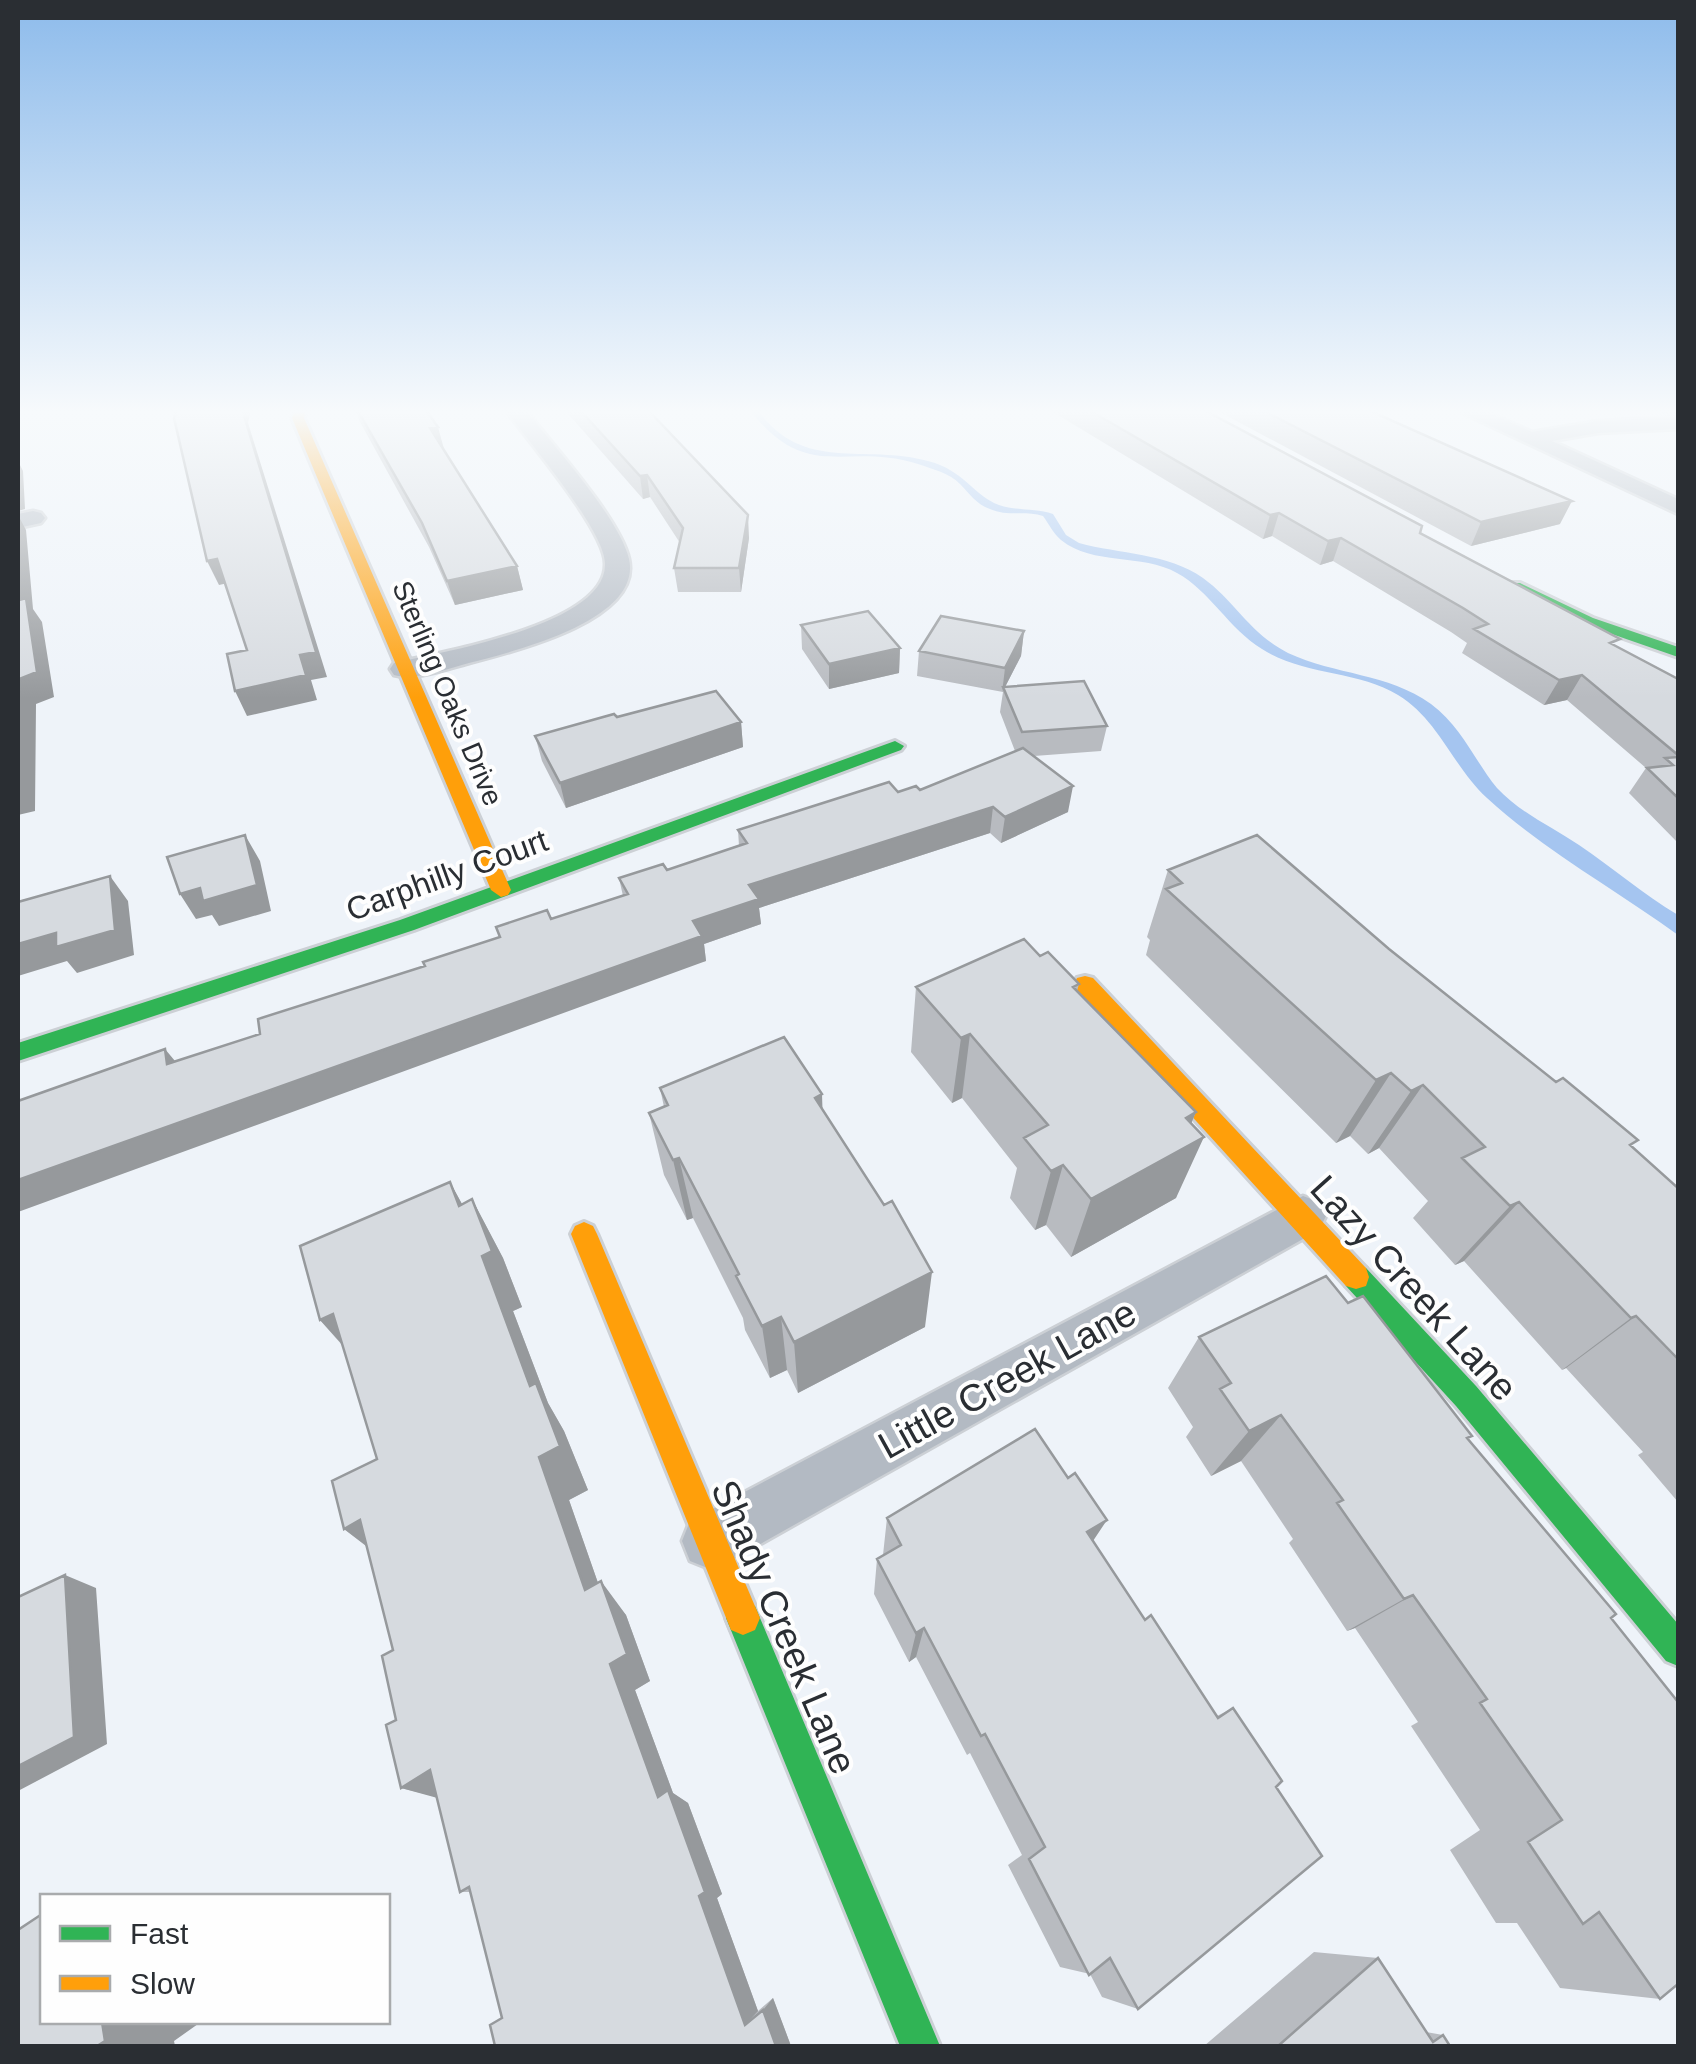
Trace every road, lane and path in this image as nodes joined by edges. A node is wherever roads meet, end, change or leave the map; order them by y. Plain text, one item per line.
1 (335, 505) edge
2 (584, 505) edge
3 (1493, 575) edge
4 (1678, 652) edge
5 (404, 669) junction
6 (895, 746) dead end
7 (501, 890) junction
8 (1085, 984) dead end
9 (18, 1052) edge
10 (1304, 1216) junction
11 (584, 1234) dead end
12 (710, 1542) junction
13 (1678, 1649) edge
14 (920, 2046) edge

1 - 5 street, Sterling Oaks Drive
2 - 5 street
3 - 4 street
5 - 7 street, Sterling Oaks Drive
6 - 7 street, Carphilly Court
7 - 9 street, Carphilly Court
8 - 10 street, Lazy Creek Lane
10 - 12 street, Little Creek Lane
10 - 13 street, Lazy Creek Lane
11 - 12 street, Shady Creek Lane
12 - 14 street, Shady Creek Lane

